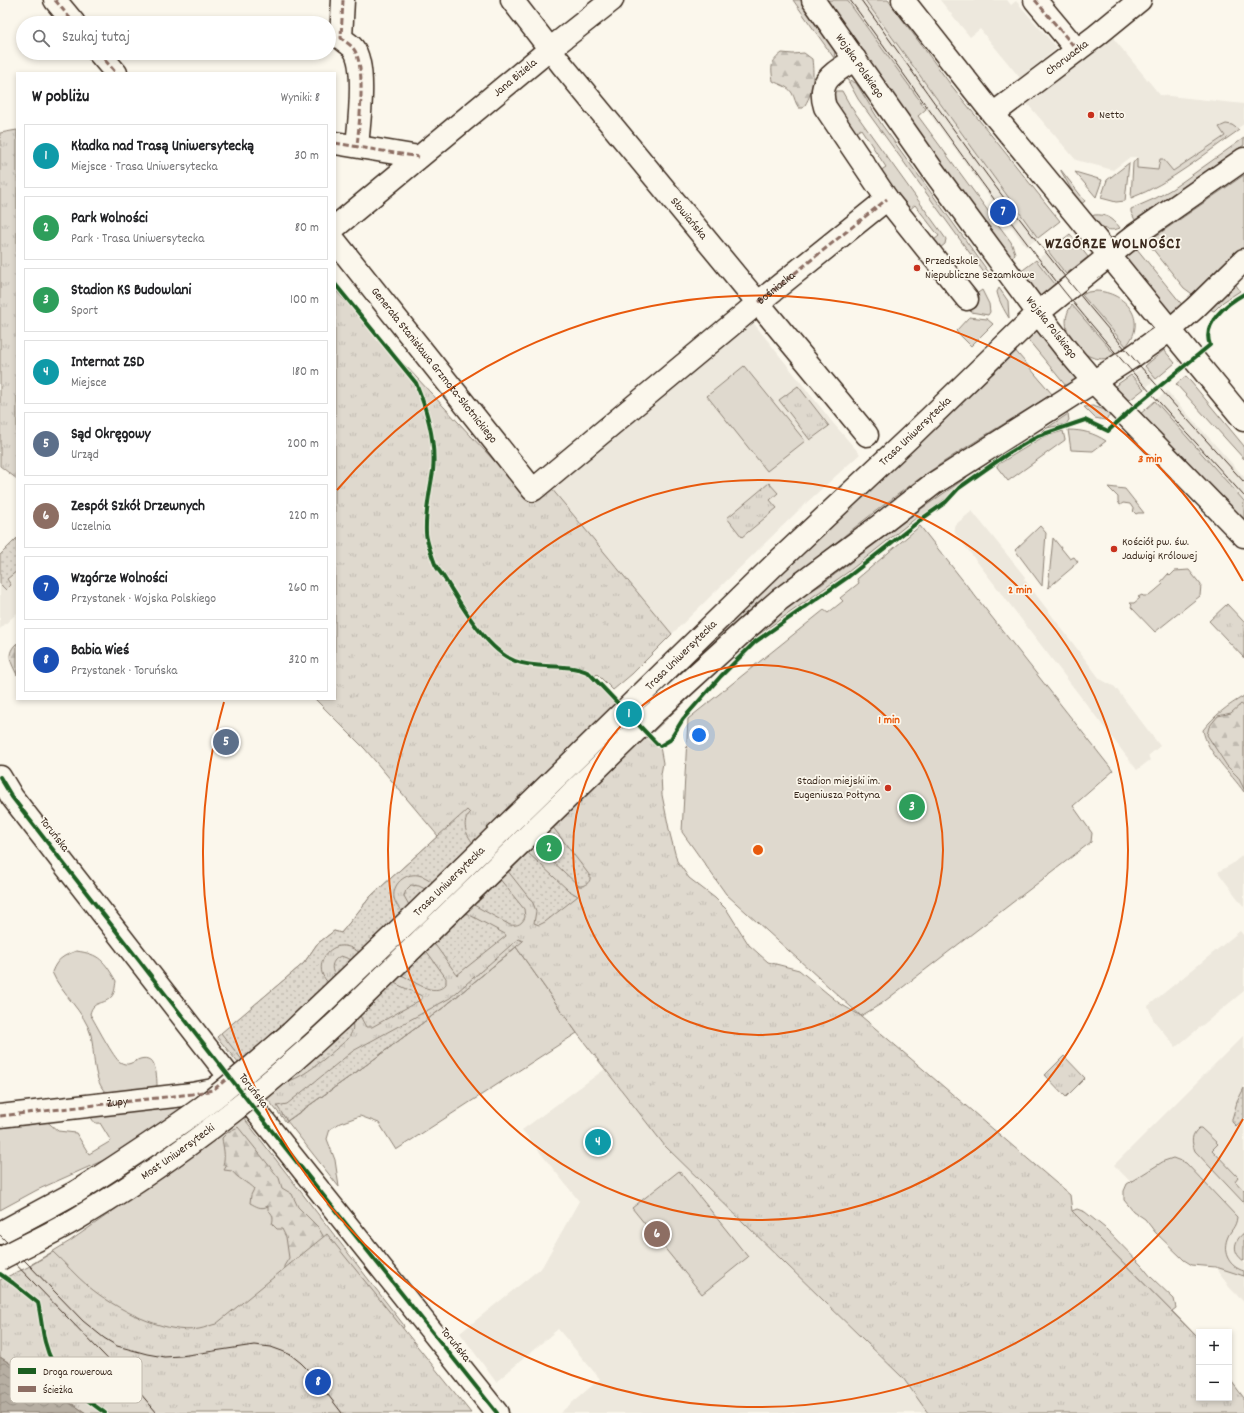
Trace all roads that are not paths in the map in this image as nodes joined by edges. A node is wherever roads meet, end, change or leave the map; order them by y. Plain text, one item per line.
1 (55, 0) edge
2 (343, 0) edge
3 (512, 0) edge
4 (612, 0) edge
5 (813, 0) edge
6 (903, 0) edge
7 (1035, 0) edge
8 (1140, 0) edge
9 (68, 16) edge
10 (550, 50) junction
11 (1077, 50) junction
12 (855, 59) junction
13 (105, 60) edge
14 (115, 72) edge
15 (993, 114) junction
16 (336, 143) edge
17 (357, 146) junction
18 (419, 157) junction
19 (1244, 159) edge
20 (887, 199) junction
21 (336, 226) edge
22 (336, 241) edge
23 (1109, 255) junction
24 (1244, 260) edge
25 (967, 299) dead end
26 (759, 302) junction
27 (1038, 313) junction
28 (1170, 330) junction
29 (1094, 382) junction
30 (1244, 420) edge
31 (867, 435) dead end
32 (534, 490) joint
33 (1244, 536) edge
34 (0, 777) edge
35 (339, 1020) joint
36 (291, 1033) joint
37 (229, 1077) junction
38 (0, 1116) edge
39 (0, 1233) edge
40 (0, 1259) edge
41 (497, 1413) edge

1 - 9 street
2 - 17 street
3 - 10 street, Słowiańska
4 - 10 street, Jana Biziela
5 - 12 street, Wojska Polskiego
6 - 15 street
7 - 11 street
8 - 11 street, Chorwacka
10 - 18 street, Jana Biziela
10 - 26 street, Słowiańska
11 - 15 street, Chorwacka
12 - 20 street
12 - 27 street, Wojska Polskiego
13 - 14 street
15 - 23 street
16 - 17 street
17 - 18 street
18 - 21 street, Jana Biziela
19 - 23 street
20 - 25 street
20 - 26 street, Bośniacka
22 - 32 street, Generała Stanisława Grzmota-Skotnickiego
23 - 27 street, Trasa Uniwersytecka
23 - 28 street
24 - 28 street
26 - 31 street, Słowiańska
26 - 32 street, Bośniacka
27 - 29 street, Wojska Polskiego
27 - 36 street, Trasa Uniwersytecka
28 - 29 street, Trasa Uniwersytecka
28 - 30 street
29 - 33 street, Wojska Polskiego
29 - 35 street, Trasa Uniwersytecka
34 - 37 street, Toruńska
35 - 40 street, Most Uniwersytecki, bridge
36 - 39 street, Most Uniwersytecki, bridge
37 - 38 street, Żupy
37 - 41 street, Toruńska

